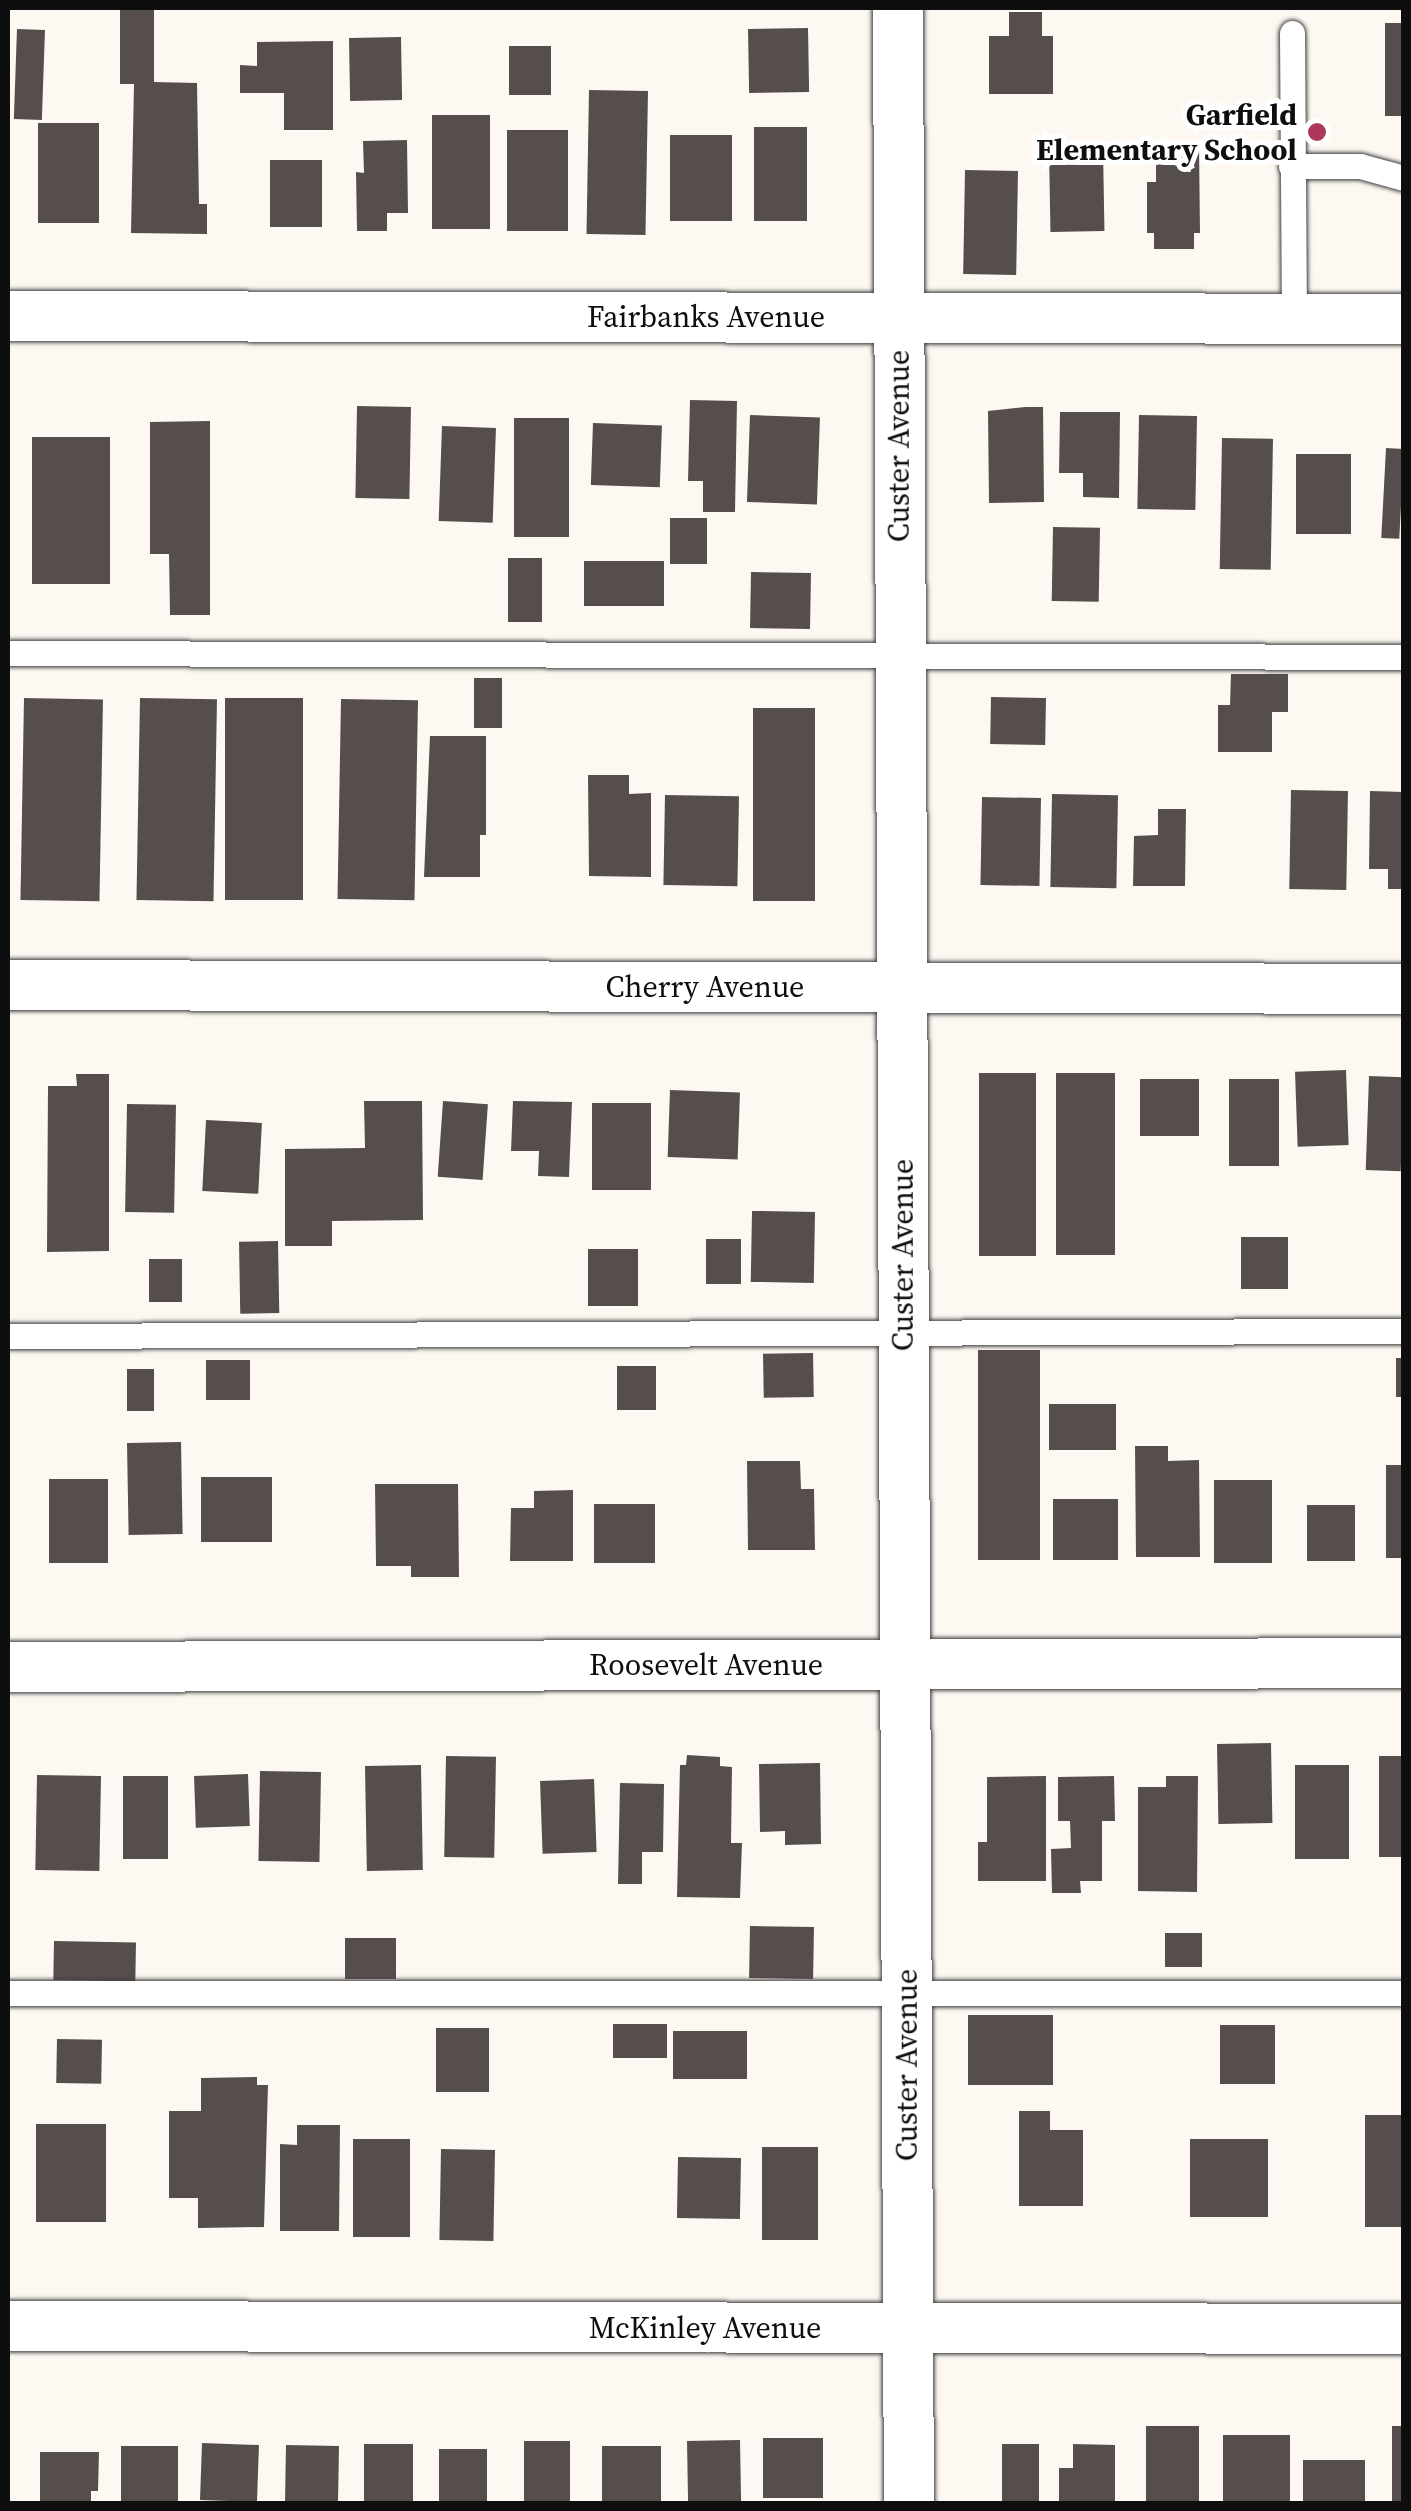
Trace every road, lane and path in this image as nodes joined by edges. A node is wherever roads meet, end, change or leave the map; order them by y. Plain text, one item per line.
1 (898, 8) edge
2 (1292, 33) dead end
3 (1291, 166) junction
4 (1404, 178) edge
5 (8, 316) edge
6 (898, 318) junction
7 (1294, 318) junction
8 (1404, 319) edge
9 (8, 654) edge
10 (900, 656) junction
11 (1404, 657) edge
12 (8, 986) edge
13 (902, 988) junction
14 (1404, 989) edge
15 (1404, 1331) edge
16 (903, 1333) junction
17 (8, 1336) edge
18 (1404, 1663) edge
19 (905, 1665) junction
20 (8, 1667) edge
21 (8, 1993) edge
22 (906, 1993) junction
23 (1404, 1993) edge
24 (8, 2326) edge
25 (908, 2328) junction
26 (1404, 2329) edge
27 (909, 2504) edge

1 - 6 street, Custer Avenue
2 - 3 lane
3 - 4 lane
3 - 7 lane
5 - 6 street, Fairbanks Avenue
6 - 7 street, Fairbanks Avenue
6 - 10 street, Custer Avenue
7 - 8 street, Fairbanks Avenue
9 - 10 lane
10 - 11 lane
10 - 13 street, Custer Avenue
12 - 13 street, Cherry Avenue
13 - 14 street, Cherry Avenue
13 - 16 street, Custer Avenue
15 - 16 lane
16 - 17 lane
16 - 19 street, Custer Avenue
18 - 19 street, Roosevelt Avenue
19 - 20 street, Roosevelt Avenue
19 - 22 street, Custer Avenue
21 - 22 lane
22 - 23 lane
22 - 25 street, Custer Avenue
24 - 25 street, McKinley Avenue
25 - 26 street, McKinley Avenue
25 - 27 street, Custer Avenue

